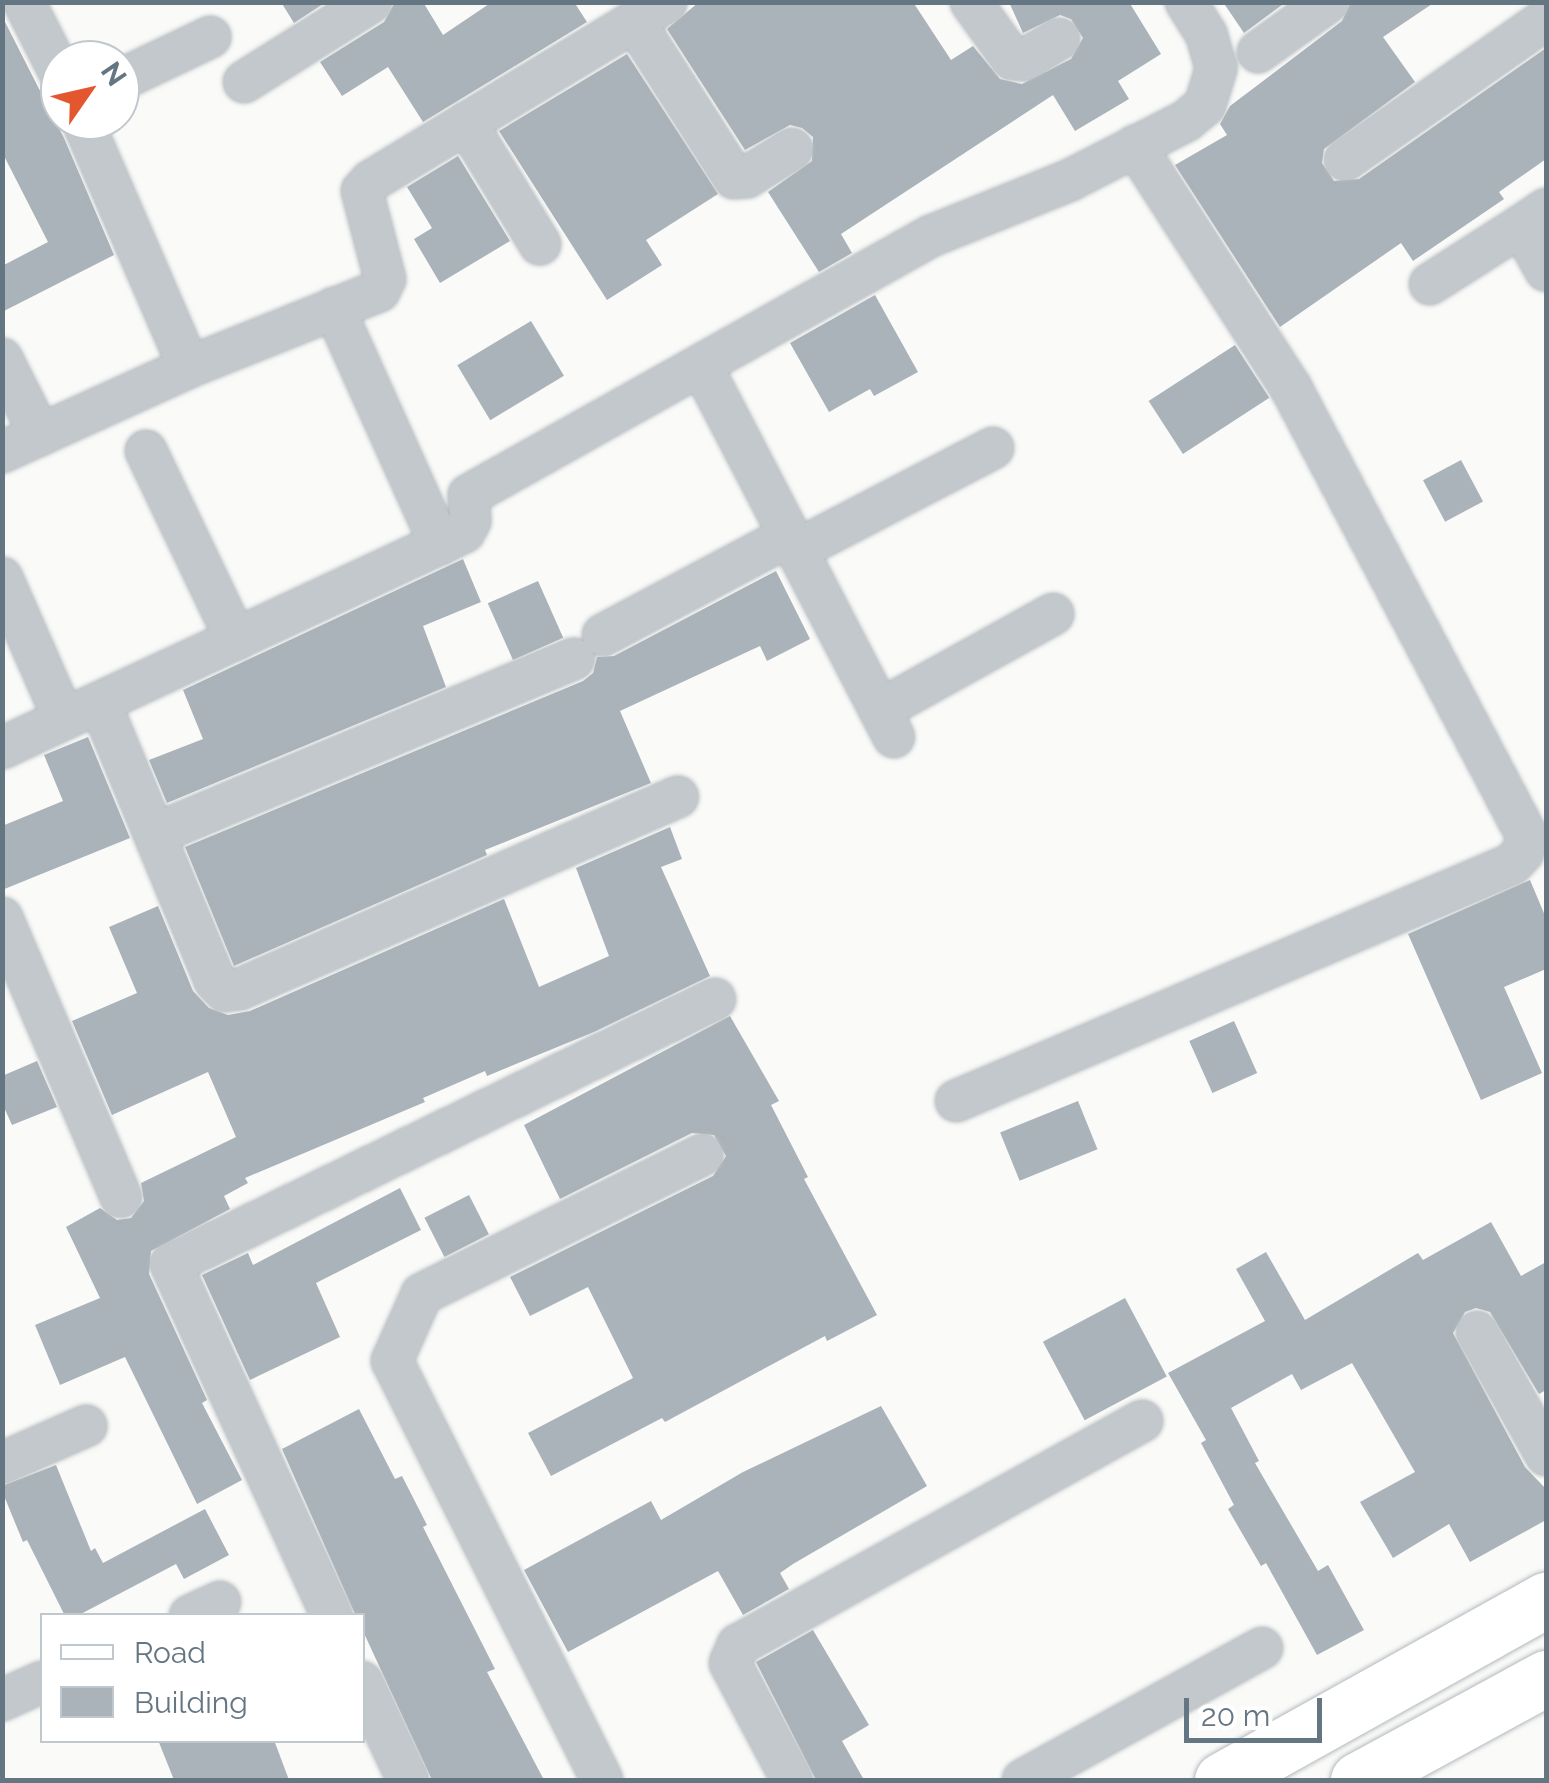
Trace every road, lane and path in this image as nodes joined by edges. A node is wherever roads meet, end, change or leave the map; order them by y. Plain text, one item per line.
1 (24, 2) edge
2 (372, 2) edge
3 (971, 2) edge
4 (1186, 2) edge
5 (1328, 2) edge
6 (650, 12) edge
7 (1546, 19) edge
8 (210, 37) dead end
9 (43, 40) edge
10 (1059, 40) dead end
11 (1258, 52) dead end
12 (140, 70) edge
13 (244, 82) dead end
14 (466, 123) junction
15 (91, 140) edge
16 (1135, 146) junction
17 (792, 149) dead end
18 (1345, 160) dead end
19 (1534, 217) edge
20 (540, 244) dead end
21 (1546, 271) edge
22 (1430, 284) dead end
23 (334, 308) junction
24 (2, 360) edge
25 (700, 366) junction
26 (189, 367) junction
27 (40, 435) junction
28 (993, 448) dead end
29 (146, 451) dead end
30 (2, 452) edge
31 (793, 543) junction
32 (440, 544) junction
33 (2, 578) edge
34 (1053, 614) dead end
35 (236, 640) junction
36 (82, 711) junction
37 (2, 748) edge
38 (678, 796) dead end
39 (155, 834) junction
40 (2, 918) edge
41 (715, 999) dead end
42 (956, 1101) dead end
43 (702, 1154) dead end
44 (121, 1196) dead end
45 (1477, 1332) dead end
46 (1142, 1421) dead end
47 (86, 1426) dead end
48 (1546, 1454) edge
49 (2, 1463) edge
50 (1546, 1600) edge
51 (331, 1613) edge
52 (1262, 1648) dead end
53 (1546, 1678) edge
54 (40, 1683) edge
55 (365, 1688) edge
56 (2, 1700) edge
57 (408, 1780) edge
58 (602, 1780) edge
59 (792, 1780) edge
60 (1023, 1780) edge
61 (1222, 1780) edge
62 (1358, 1780) edge

1 - 9 street
2 - 13 street
3 - 10 street
4 - 16 street
5 - 11 street
6 - 14 street
6 - 17 street
7 - 18 street
8 - 12 street
14 - 20 street
14 - 23 street
15 - 26 street
16 - 25 street
16 - 42 street
19 - 21 street
19 - 22 street
23 - 26 street
23 - 32 street
24 - 27 street
25 - 31 street
25 - 32 street
26 - 27 street
27 - 30 street
28 - 31 street
29 - 35 street
31 - 34 street
31 - 39 street
32 - 35 street
33 - 36 street
35 - 36 street
36 - 37 street
36 - 39 street
38 - 39 street
40 - 44 street
41 - 51 street
43 - 58 street
45 - 48 street
46 - 59 street
47 - 49 street
50 - 61 street
52 - 60 street
53 - 62 street
54 - 56 street
55 - 57 street

